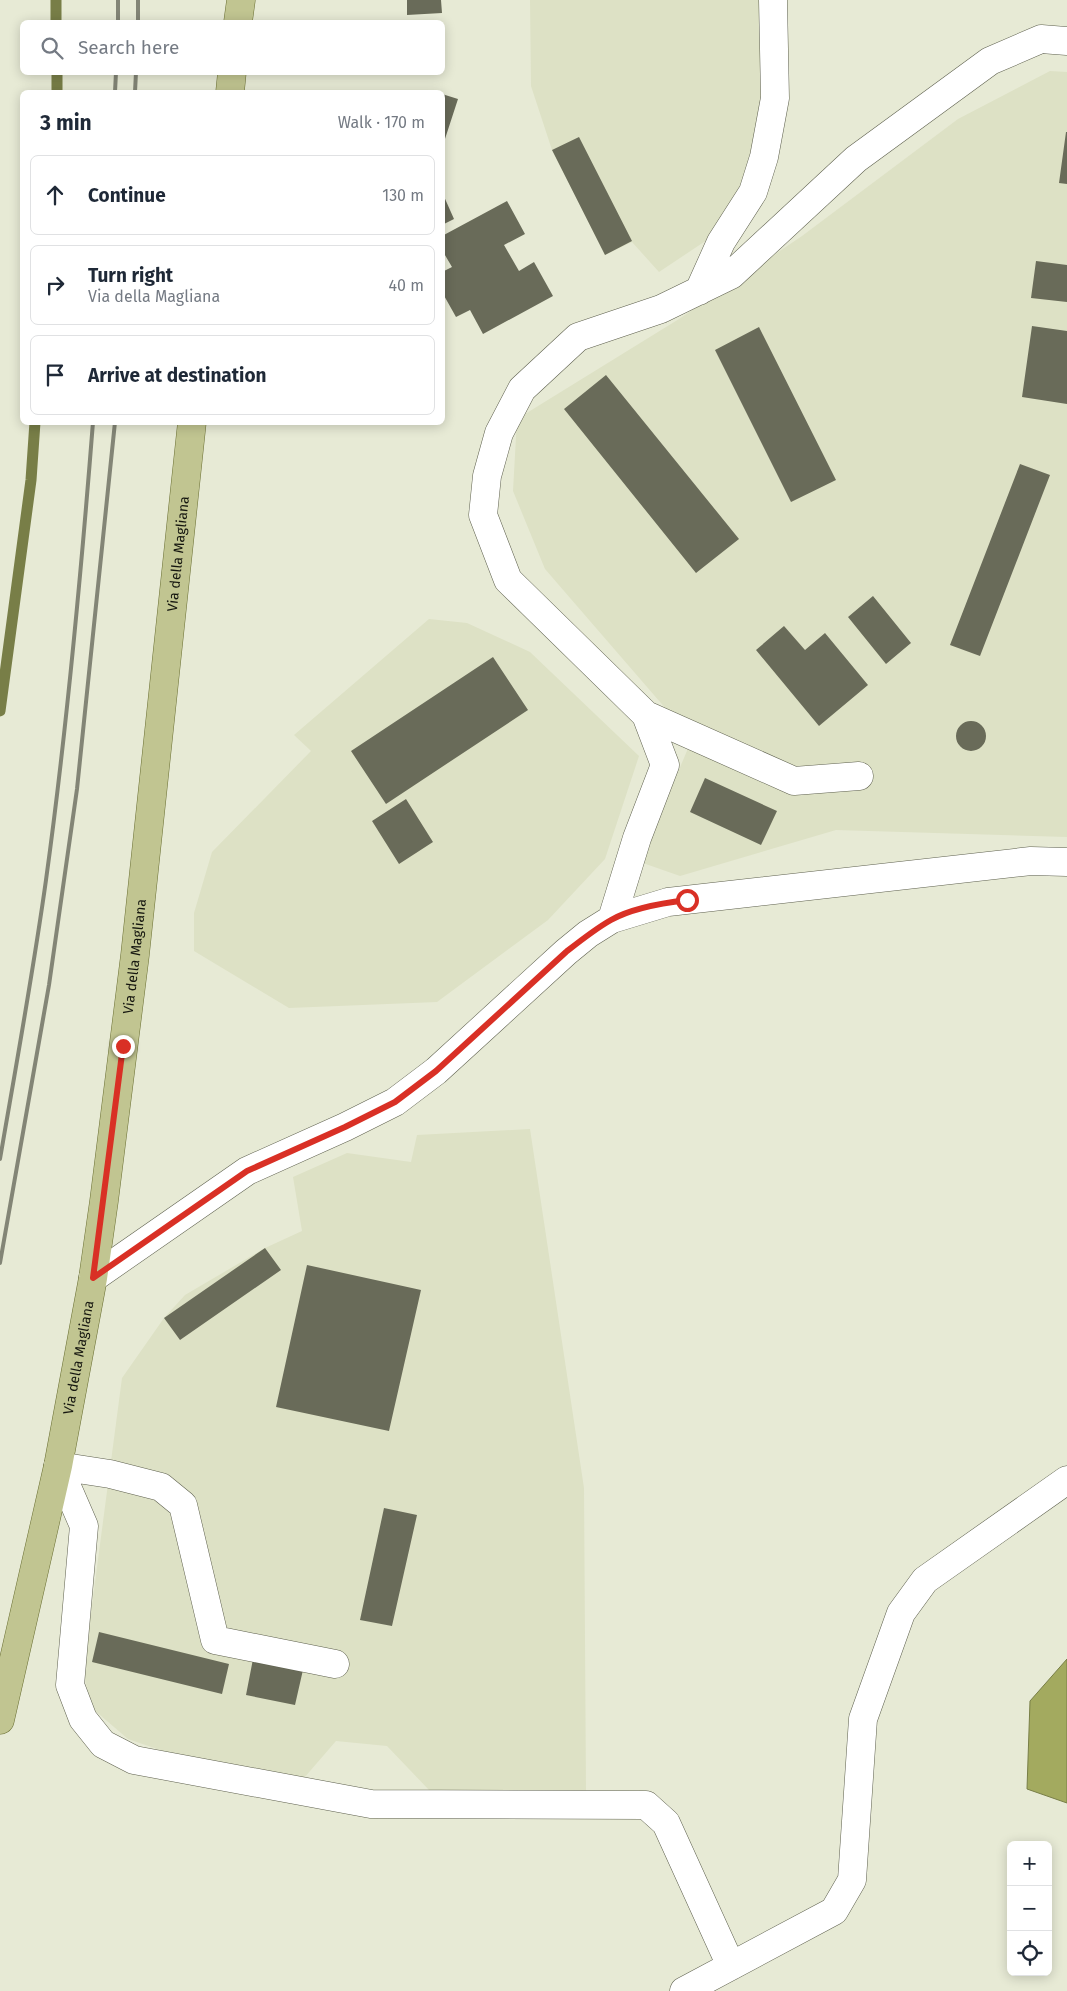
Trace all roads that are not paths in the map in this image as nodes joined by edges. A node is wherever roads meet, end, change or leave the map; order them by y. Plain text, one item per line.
1 (241, 0) edge
2 (773, 0) edge
3 (238, 20) edge
4 (1067, 41) edge
5 (232, 75) edge
6 (230, 90) edge
7 (699, 291) junction
8 (192, 425) edge
9 (646, 715) junction
10 (859, 776) dead end
11 (1067, 862) edge
12 (612, 919) junction
13 (93, 1278) junction
14 (58, 1466) junction
15 (1067, 1480) edge
16 (335, 1664) dead end
17 (0, 1720) edge
18 (731, 1966) junction
19 (684, 1991) edge

1 - 3 main road
2 - 7 lane
4 - 7 lane
5 - 6 main road
7 - 9 lane
8 - 13 main road, Via della Magliana
9 - 10 lane
9 - 12 lane
11 - 12 lane
12 - 13 lane
13 - 14 main road, Via della Magliana
14 - 16 lane
14 - 17 main road, Via della Magliana
14 - 18 lane
15 - 18 lane
18 - 19 lane

